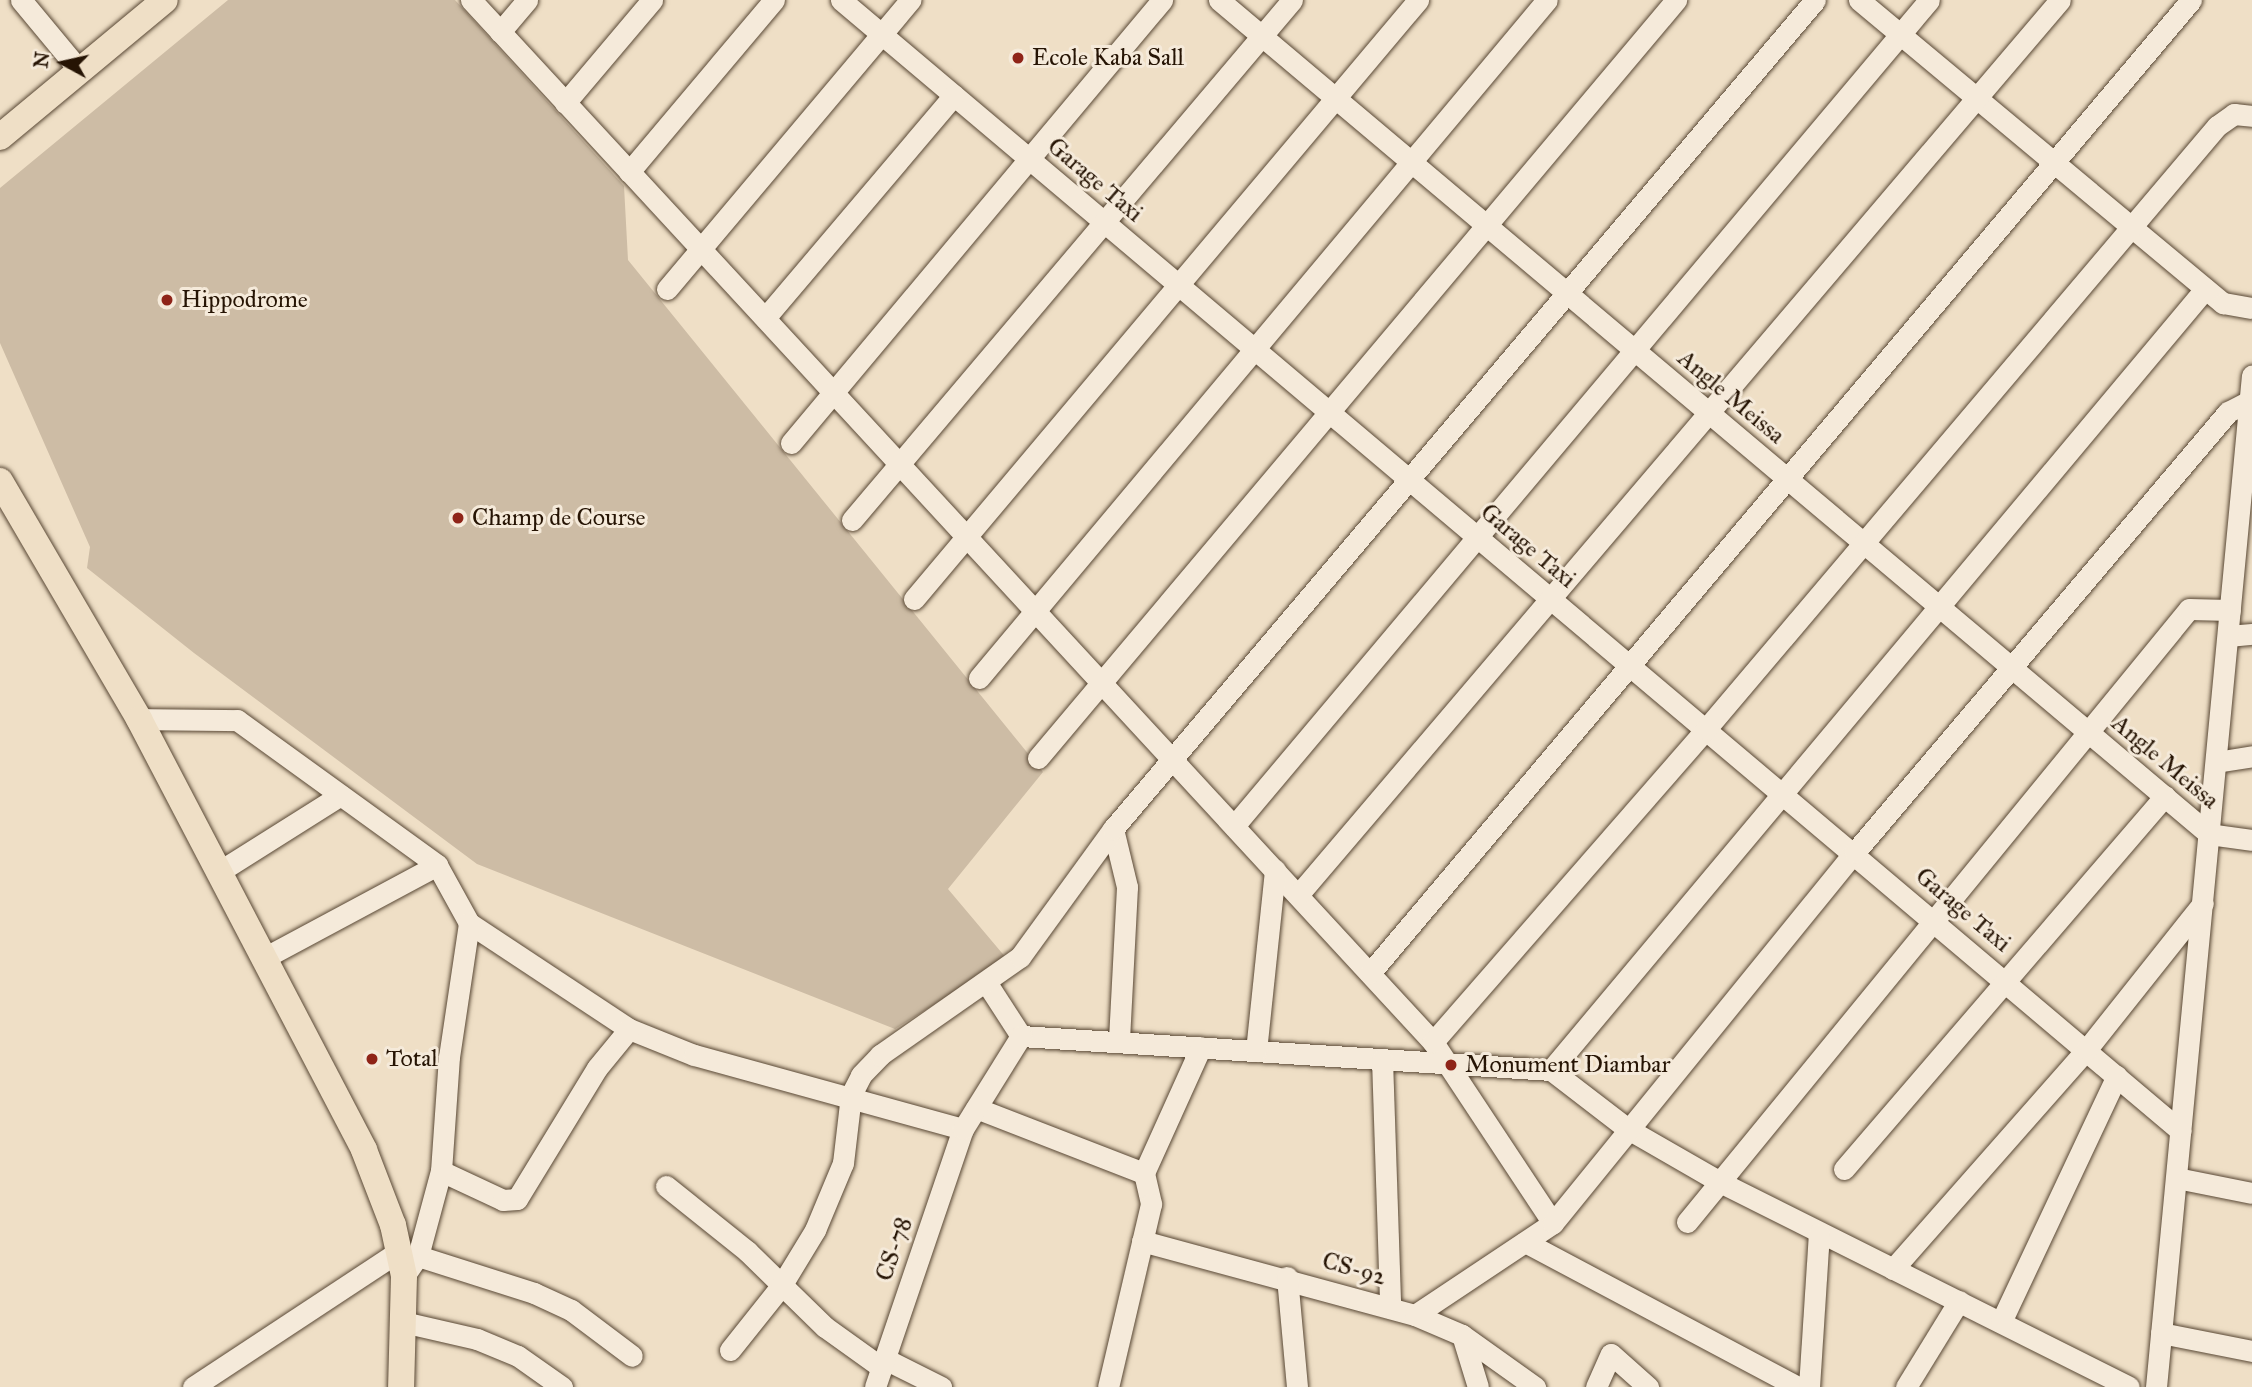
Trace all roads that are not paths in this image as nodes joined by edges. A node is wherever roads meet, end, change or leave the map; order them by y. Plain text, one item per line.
1 (21, 0) edge
2 (165, 0) edge
3 (471, 0) edge
4 (527, 0) edge
5 (652, 0) edge
6 (774, 0) edge
7 (841, 0) edge
8 (910, 0) edge
9 (1162, 0) edge
10 (1219, 0) edge
11 (1292, 0) edge
12 (1418, 0) edge
13 (1546, 0) edge
14 (1675, 0) edge
15 (1815, 0) edge
16 (1859, 0) edge
17 (1929, 0) edge
18 (2060, 0) edge
19 (2191, 0) edge
20 (500, 32) junction
21 (882, 34) junction
22 (1900, 34) junction
23 (1262, 36) junction
24 (80, 71) junction
25 (954, 95) junction
26 (1336, 98) junction
27 (1976, 98) junction
28 (565, 103) junction
29 (2252, 116) edge
30 (0, 137) edge
31 (1029, 158) junction
32 (1411, 162) junction
33 (2054, 163) junction
34 (629, 172) junction
35 (1105, 222) junction
36 (1486, 225) junction
37 (2132, 228) junction
38 (701, 250) junction
39 (1178, 285) junction
40 (667, 289) dead end
41 (2205, 289) junction
42 (1567, 293) junction
43 (2252, 308) edge
44 (765, 318) junction
45 (1255, 349) junction
46 (1635, 350) junction
47 (2252, 376) edge
48 (833, 392) junction
49 (2251, 400) edge
50 (1328, 411) junction
51 (1709, 412) junction
52 (790, 443) dead end
53 (900, 464) junction
54 (1788, 479) junction
55 (1409, 480) junction
56 (0, 481) edge
57 (852, 520) dead end
58 (966, 537) junction
59 (1478, 537) junction
60 (1863, 542) junction
61 (1550, 598) junction
62 (914, 599) dead end
63 (1939, 606) junction
64 (2230, 610) junction
65 (1035, 611) junction
66 (2252, 634) edge
67 (2228, 636) junction
68 (1630, 665) junction
69 (2012, 667) junction
70 (979, 678) dead end
71 (1100, 681) junction
72 (139, 719) junction
73 (1706, 729) junction
74 (2089, 732) junction
75 (2252, 756) edge
76 (1038, 758) dead end
77 (1173, 759) junction
78 (2216, 762) junction
79 (1783, 793) junction
80 (341, 795) junction
81 (2165, 796) junction
82 (1234, 826) junction
83 (1113, 829) junction
84 (2209, 834) junction
85 (2252, 840) edge
86 (1855, 852) junction
87 (437, 864) junction
88 (1275, 870) junction
89 (217, 873) junction
90 (1298, 895) junction
91 (2203, 903) junction
92 (1935, 919) junction
93 (469, 923) junction
94 (262, 959) junction
95 (1370, 973) junction
96 (2006, 981) junction
97 (986, 982) junction
98 (629, 1029) junction
99 (1021, 1036) junction
100 (1119, 1042) junction
101 (1433, 1042) junction
102 (1201, 1047) junction
103 (2087, 1049) junction
104 (1256, 1051) junction
105 (1382, 1059) junction
106 (1451, 1063) junction
107 (1551, 1070) junction
108 (2117, 1076) junction
109 (851, 1095) junction
110 (976, 1108) junction
111 (963, 1129) junction
112 (1628, 1129) junction
113 (2181, 1131) junction
114 (1844, 1169) dead end
115 (441, 1171) junction
116 (2177, 1178) junction
117 (1147, 1181) junction
118 (1720, 1182) junction
119 (666, 1186) dead end
120 (2252, 1193) edge
121 (1687, 1222) dead end
122 (1553, 1223) junction
123 (1819, 1234) junction
124 (1142, 1241) junction
125 (1525, 1242) junction
126 (407, 1261) junction
127 (1893, 1269) junction
128 (1287, 1277) junction
129 (781, 1286) junction
130 (1959, 1301) junction
131 (1390, 1306) junction
132 (1415, 1315) junction
133 (403, 1322) junction
134 (2001, 1322) junction
135 (2161, 1334) junction
136 (1462, 1335) junction
137 (730, 1350) dead end
138 (2252, 1351) edge
139 (632, 1356) dead end
140 (881, 1371) edge
141 (193, 1387) edge
142 (401, 1387) edge
143 (562, 1387) edge
144 (941, 1387) edge
145 (1108, 1387) edge
146 (1297, 1387) edge
147 (1478, 1387) edge
148 (1535, 1387) edge
149 (1596, 1387) edge
150 (1648, 1387) edge
151 (1798, 1387) edge
152 (1809, 1387) edge
153 (1906, 1387) edge
154 (2129, 1387) edge
155 (2156, 1387) edge

1 - 24 street
2 - 24 main road
3 - 20 street
4 - 20 street
5 - 28 street
6 - 34 street
7 - 21 street, Garage Taxi
8 - 21 street
9 - 31 street
10 - 23 street, Angle Meissa
11 - 23 street
12 - 26 street
13 - 32 street
14 - 36 street
15 - 42 street
16 - 22 street
17 - 22 street
18 - 27 street
19 - 33 street
20 - 28 street
21 - 25 street, Garage Taxi
21 - 38 street
22 - 27 street
22 - 46 street
23 - 26 street, Angle Meissa
23 - 35 street
24 - 30 main road
25 - 31 street, Garage Taxi
25 - 44 street
26 - 32 street, Angle Meissa
26 - 39 street
27 - 33 street
27 - 51 street
28 - 34 street
29 - 37 street
31 - 35 street, Garage Taxi
31 - 48 street
32 - 36 street, Angle Meissa
32 - 45 street
33 - 37 street
33 - 54 street
34 - 38 street
35 - 39 street, Garage Taxi
35 - 53 street
36 - 42 street, Angle Meissa
36 - 50 street
37 - 41 street
37 - 60 street
38 - 40 street
38 - 44 street
39 - 45 street, Garage Taxi
39 - 58 street
41 - 43 street
41 - 63 street
42 - 46 street, Angle Meissa
42 - 55 street
44 - 48 street
45 - 50 street, Garage Taxi
45 - 65 street
46 - 51 street, Angle Meissa
46 - 59 street
47 - 49 street
48 - 52 street
48 - 53 street
49 - 64 street
49 - 69 street
50 - 55 street, Garage Taxi
50 - 71 street
51 - 54 street, Angle Meissa
51 - 61 street
53 - 57 street
53 - 58 street
54 - 60 street, Angle Meissa
54 - 68 street
55 - 59 street, Garage Taxi
55 - 77 street
56 - 72 main road
58 - 62 street
58 - 65 street
59 - 61 street, Garage Taxi
59 - 82 street
60 - 63 street, Angle Meissa
60 - 73 street
61 - 68 street, Garage Taxi
61 - 90 street
63 - 69 street, Angle Meissa
63 - 79 street
64 - 67 street
64 - 74 street
65 - 70 street
65 - 71 street
66 - 67 street
67 - 78 street
68 - 73 street, Garage Taxi
68 - 95 street
69 - 74 street, Angle Meissa
69 - 86 street
71 - 76 street
71 - 77 street
72 - 80 street
72 - 89 main road
73 - 79 street, Garage Taxi
73 - 101 street
74 - 81 street, Angle Meissa
74 - 92 street
75 - 78 street
77 - 82 street
77 - 83 street
78 - 84 street
79 - 86 street, Garage Taxi
79 - 107 street
80 - 87 street
80 - 89 street
81 - 84 street, Angle Meissa
81 - 96 street
82 - 88 street
83 - 97 street
83 - 100 street
84 - 85 street
84 - 91 street
86 - 92 street, Garage Taxi
86 - 112 street
87 - 93 street
87 - 94 street
88 - 90 street
88 - 104 street
89 - 94 main road
90 - 95 street
91 - 103 street
91 - 113 street
92 - 96 street, Garage Taxi
92 - 118 street
93 - 98 street
93 - 115 street
94 - 126 main road
95 - 101 street
96 - 103 street, Garage Taxi
96 - 114 street
97 - 99 street
97 - 109 street
98 - 109 street
98 - 115 street
99 - 100 street
99 - 110 street, CS-78
100 - 102 street
101 - 106 street
102 - 104 street
102 - 117 street
103 - 108 street, Garage Taxi
103 - 127 street
104 - 105 street
105 - 106 street
105 - 131 street
106 - 107 street
106 - 122 street
107 - 112 street
108 - 113 street, Garage Taxi
108 - 134 street
109 - 111 street
109 - 129 street
110 - 111 street, CS-78
110 - 117 street
111 - 140 street, CS-78
112 - 118 street
112 - 122 street
113 - 116 street
115 - 126 street
116 - 120 street
116 - 135 street
117 - 124 street
118 - 121 street
118 - 123 street
119 - 129 street
122 - 125 street
123 - 127 street
123 - 152 street
124 - 128 street, CS-92
124 - 145 street
125 - 132 street
125 - 151 street
126 - 133 main road
126 - 139 street
126 - 141 street
127 - 130 street
128 - 131 street, CS-92
128 - 146 street
129 - 137 street
129 - 140 street
130 - 134 street
130 - 153 street
131 - 132 street, CS-92
132 - 136 street, CS-92
133 - 142 main road
133 - 143 street
134 - 154 street
135 - 138 street
135 - 155 street
136 - 147 street
136 - 148 street, CS-92
140 - 144 street
149 - 150 street

